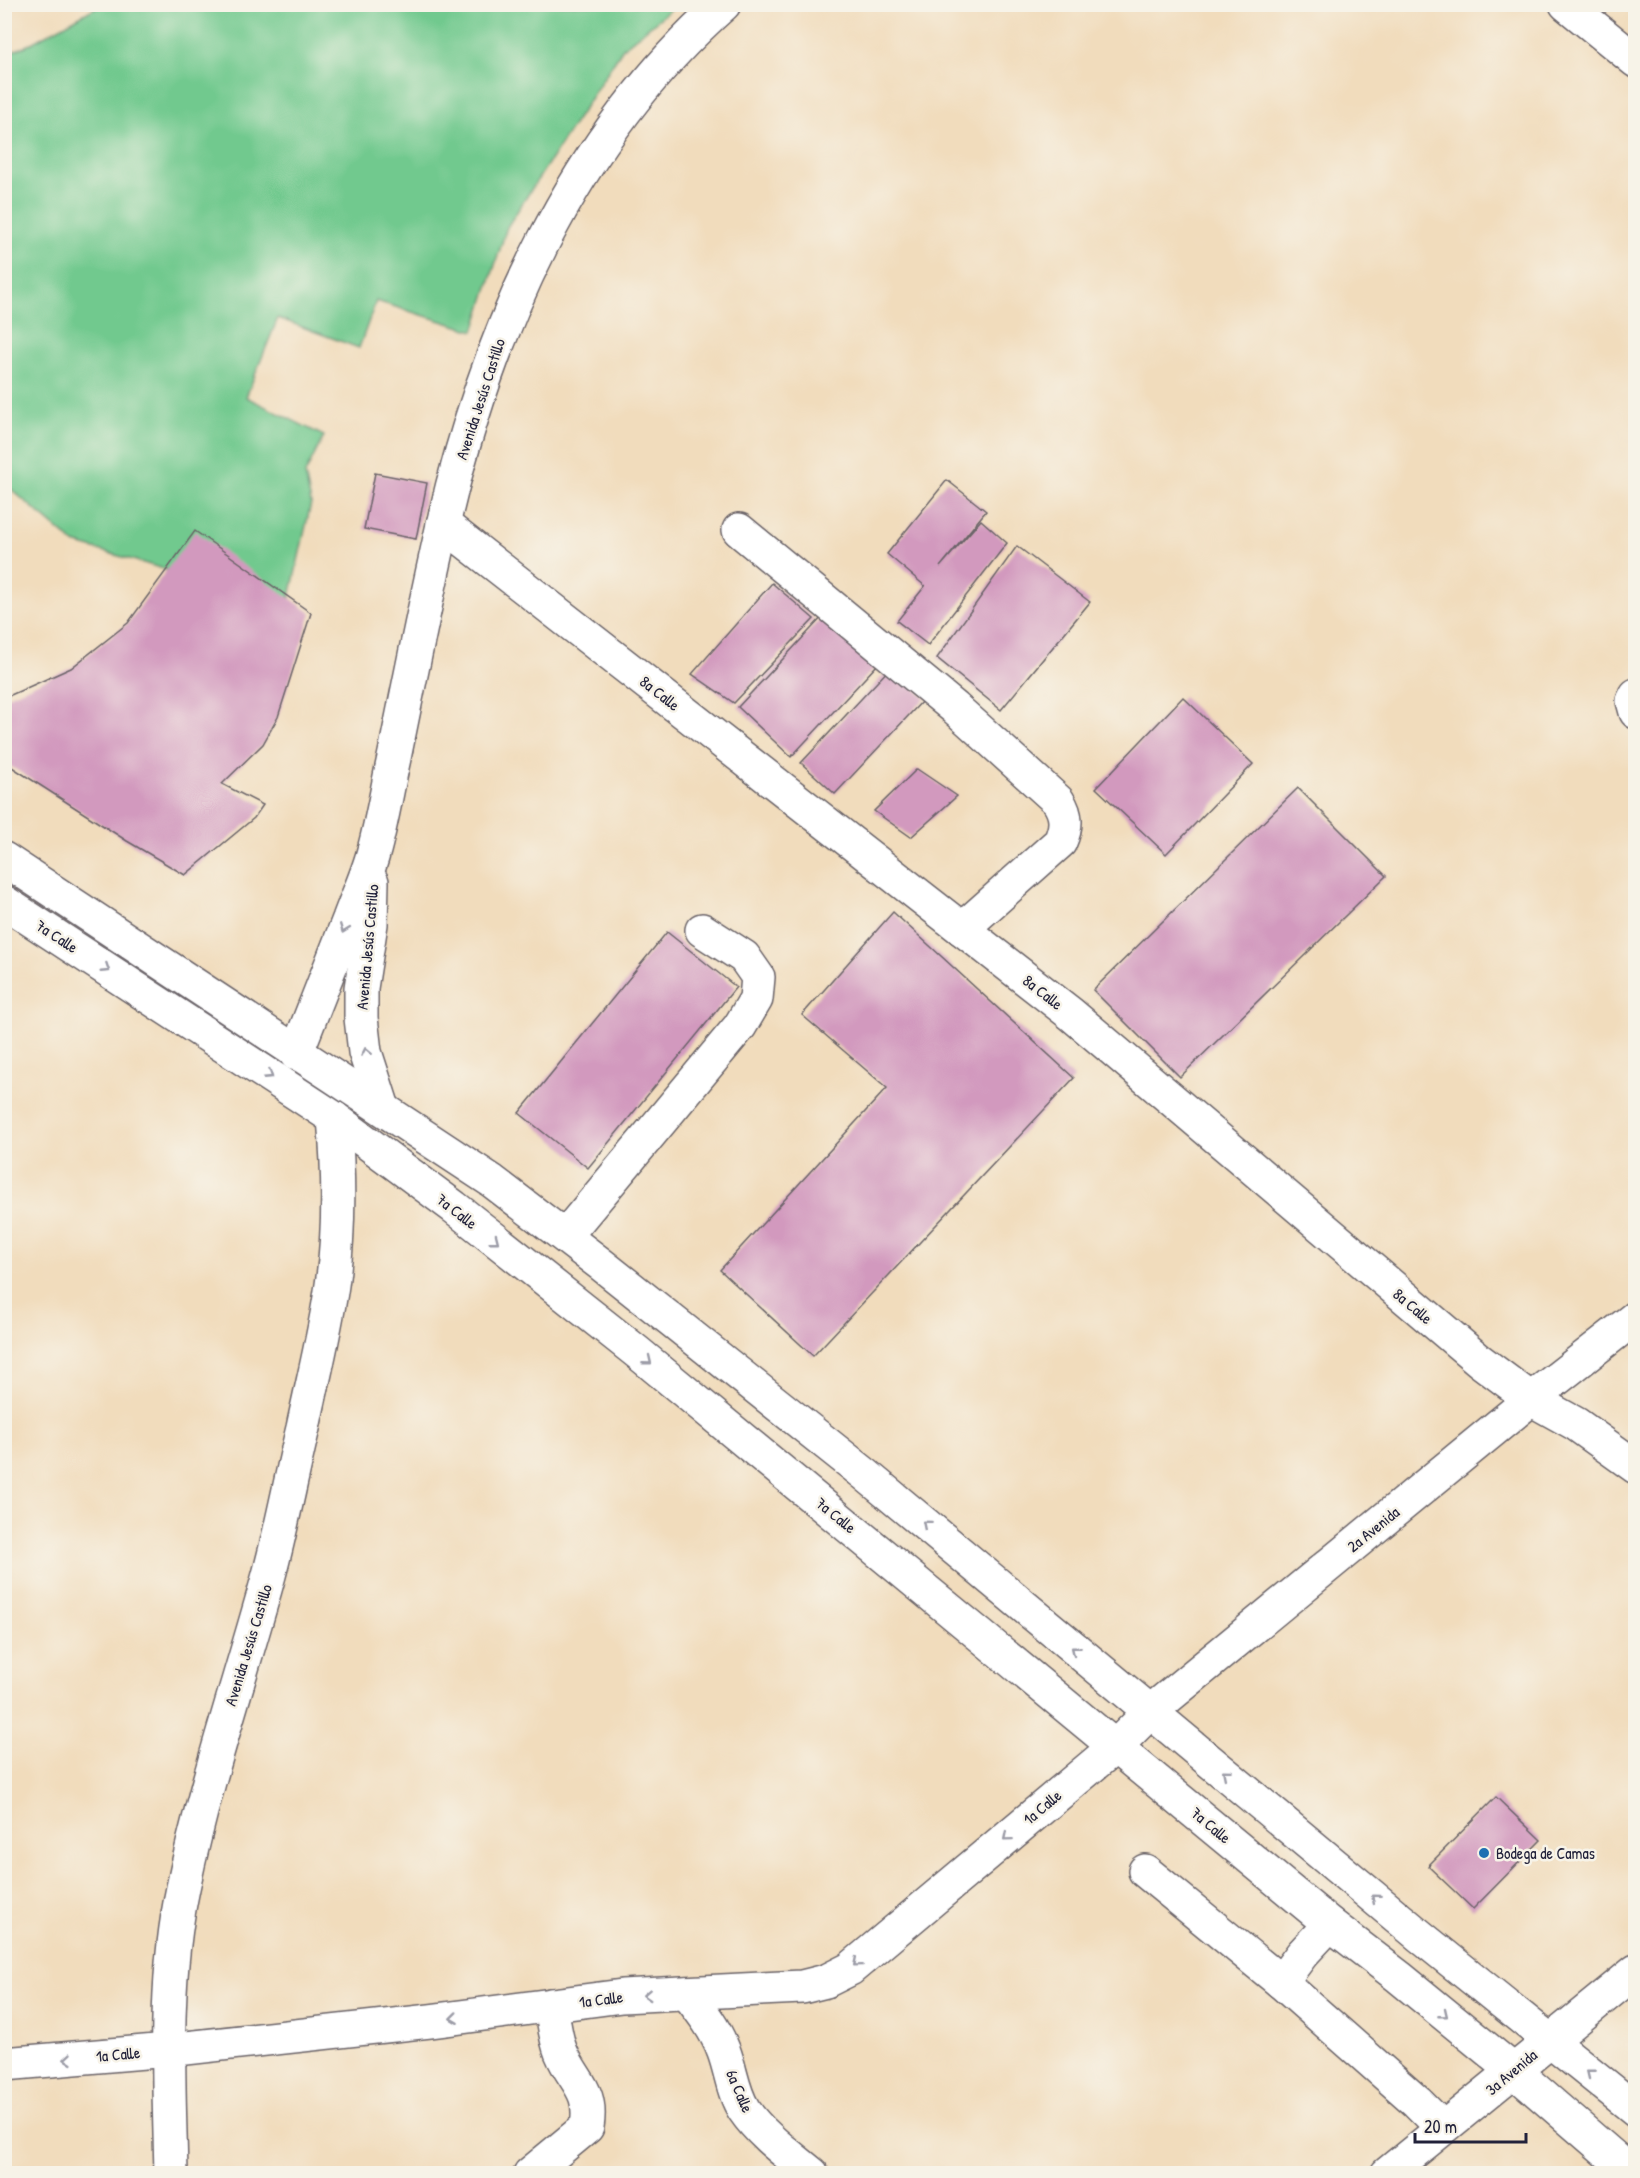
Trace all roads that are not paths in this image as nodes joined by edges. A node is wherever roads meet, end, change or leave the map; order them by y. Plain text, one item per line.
1 (724, 4) edge
2 (1566, 4) edge
3 (1635, 61) edge
4 (443, 524) junction
5 (739, 530) dead end
6 (373, 855) junction
7 (4, 859) edge
8 (4, 902) edge
9 (962, 929) junction
10 (702, 930) dead end
11 (296, 1054) junction
12 (383, 1108) junction
13 (334, 1118) junction
14 (565, 1236) junction
15 (1635, 1317) edge
16 (1531, 1399) junction
17 (1635, 1467) edge
18 (1151, 1711) junction
19 (1116, 1746) junction
20 (1145, 1870) dead end
21 (1330, 1924) junction
22 (1635, 1971) edge
23 (1281, 1982) junction
24 (687, 1993) junction
25 (551, 2005) junction
26 (1550, 2040) junction
27 (168, 2050) junction
28 (4, 2064) edge
29 (1514, 2071) junction
30 (1635, 2110) edge
31 (1443, 2128) junction
32 (1605, 2163) edge
33 (171, 2174) edge
34 (530, 2174) edge
35 (812, 2174) edge
36 (1387, 2174) edge
37 (1633, 2174) edge

1 - 4 street, Avenida Jesús Castillo
2 - 3 street
4 - 6 street, Avenida Jesús Castillo
4 - 9 street, 8a Calle
5 - 9 street
6 -> 11 street, Avenida Jesús Castillo
12 -> 6 street, Avenida Jesús Castillo
7 - 11 street
8 -> 13 street, 7a Calle
9 - 16 street, 8a Calle
10 - 14 street
11 - 12 street
12 - 14 street
13 -> 19 street, 7a Calle
13 - 27 street, Avenida Jesús Castillo
18 -> 14 street
15 - 16 street, 2a Avenida
16 - 17 street, 8a Calle
16 - 18 street, 2a Avenida
18 - 19 street, 2a Avenida
26 -> 18 street
19 - 21 street, 7a Calle
19 -> 24 street, 1a Calle
20 - 23 street
21 - 23 street
21 -> 29 street, 7a Calle
22 - 26 street, 3a Avenida
23 - 31 street
24 -> 25 street, 1a Calle
24 - 35 street, 6a Calle
25 -> 27 street, 1a Calle
25 - 34 street
26 - 29 street, 3a Avenida
30 -> 26 street
27 -> 28 street, 1a Calle
27 - 33 street, Avenida Jesús Castillo
29 - 31 street, 3a Avenida
29 - 32 street, 7a Calle
31 - 36 street, 3a Avenida
32 - 37 street, 7a Calle

